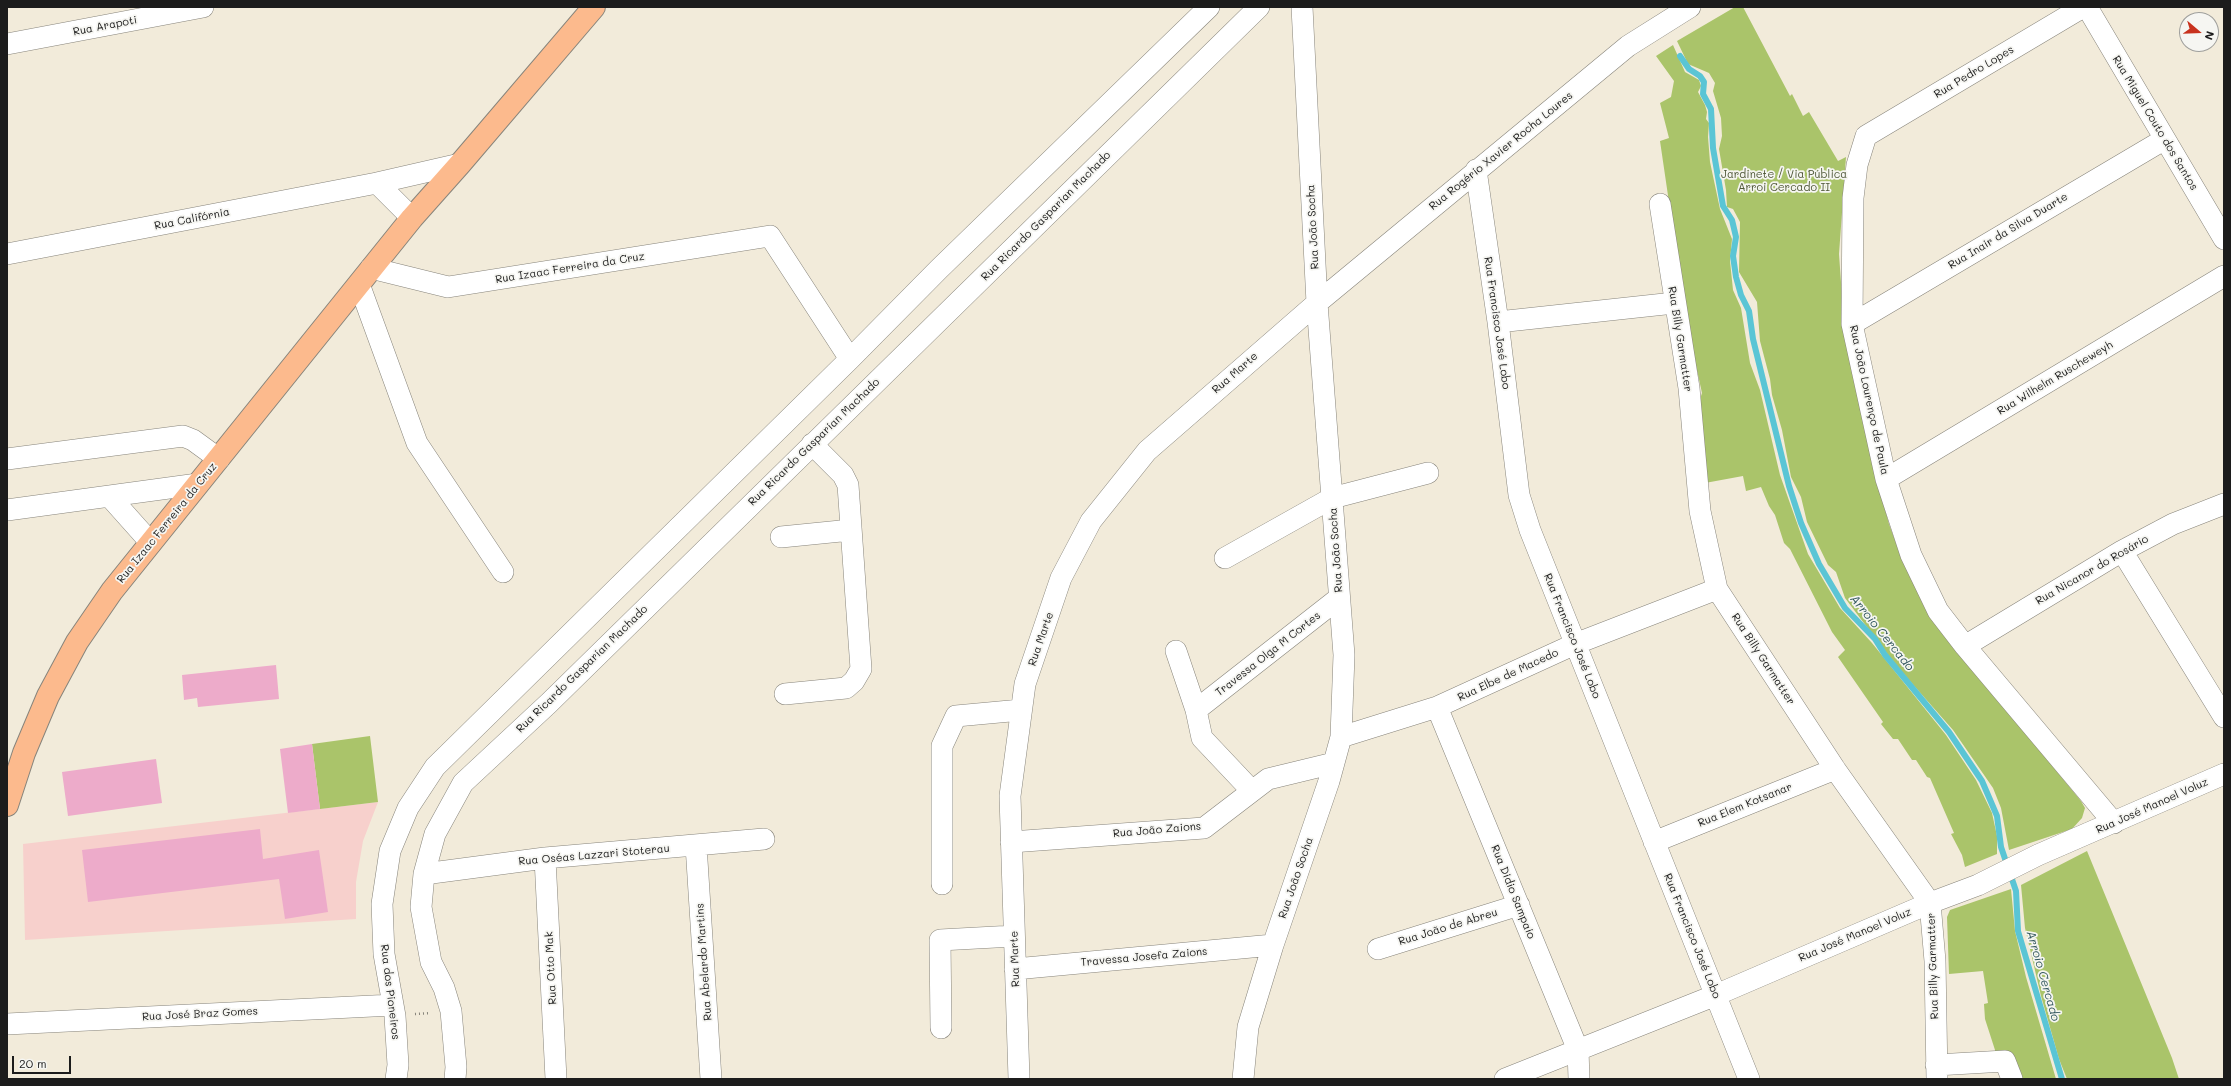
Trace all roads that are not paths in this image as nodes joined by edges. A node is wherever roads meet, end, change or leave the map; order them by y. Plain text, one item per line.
1 (203, 7) edge
2 (594, 7) edge
3 (1209, 7) edge
4 (1259, 7) edge
5 (1302, 7) edge
6 (1690, 7) edge
7 (2083, 7) edge
8 (2087, 7) edge
9 (7, 44) edge
10 (1866, 136) joint
11 (2164, 139) junction
12 (460, 164) junction
13 (1476, 170) junction
14 (377, 184) junction
15 (1660, 204) dead end
16 (412, 218) junction
17 (2224, 239) edge
18 (7, 254) edge
19 (365, 276) junction
20 (2224, 276) edge
21 (1317, 303) junction
22 (1674, 303) junction
23 (1498, 322) junction
24 (1852, 324) junction
25 (850, 359) junction
26 (812, 444) junction
27 (7, 459) edge
28 (219, 459) junction
29 (1428, 473) dead end
30 (1886, 479) junction
31 (198, 484) junction
32 (110, 497) junction
33 (1332, 498) junction
34 (2224, 504) edge
35 (7, 510) edge
36 (851, 530) junction
37 (781, 537) dead end
38 (151, 543) junction
39 (2122, 550) junction
40 (1225, 558) dead end
41 (503, 572) dead end
42 (1717, 589) junction
43 (1339, 598) junction
44 (1575, 644) junction
45 (1965, 646) junction
46 (1176, 651) dead end
47 (785, 694) dead end
48 (1437, 707) junction
49 (1021, 710) junction
50 (1196, 710) junction
51 (2224, 718) edge
52 (1341, 737) junction
53 (1334, 763) junction
54 (1835, 769) junction
55 (2224, 774) edge
56 (1252, 791) junction
57 (7, 805) edge
58 (2114, 823) junction
59 (764, 839) dead end
60 (1011, 842) junction
61 (1654, 842) junction
62 (696, 846) junction
63 (545, 858) junction
64 (424, 874) junction
65 (942, 884) dead end
66 (1930, 903) junction
67 (1519, 905) junction
68 (1014, 936) junction
69 (1273, 945) junction
70 (1378, 949) dead end
71 (1015, 969) junction
72 (1716, 995) junction
73 (394, 1011) junction
74 (7, 1024) edge
75 (941, 1028) dead end
76 (1578, 1050) junction
77 (1936, 1072) edge
78 (396, 1079) edge
79 (455, 1079) edge
80 (556, 1079) edge
81 (711, 1079) edge
82 (1019, 1079) edge
83 (1243, 1079) edge
84 (1505, 1079) edge
85 (1579, 1079) edge
86 (1749, 1079) edge
87 (2012, 1079) edge

1 - 9 street, Rua Arapoti
2 - 12 main road, Rua Izaac Ferreira da Cruz
3 - 25 street
4 - 26 street, Rua Ricardo Gasparian Machado
5 - 21 street, Rua João Socha
6 - 13 street, Rua Rogério Xavier Rocha Loures
7 - 10 street, Rua Pedro Lopes
8 - 11 street, Rua Miguel Couto dos Santos
10 - 24 street, Rua João Lourenço de Paula
11 - 17 street, Rua Miguel Couto dos Santos
11 - 24 street, Rua Inair da Silva Duarte
12 - 14 street, Rua Califórnia
12 - 16 main road, Rua Izaac Ferreira da Cruz
13 - 21 street, Rua Rogério Xavier Rocha Loures
13 - 23 street, Rua Francisco José Lobo
14 - 16 street
14 - 18 street, Rua Califórnia
15 - 22 street, Rua Billy Garmatter
16 - 19 main road, Rua Izaac Ferreira da Cruz
19 - 25 street, Rua Izaac Ferreira da Cruz
19 - 28 main road, Rua Izaac Ferreira da Cruz
19 - 41 street
20 - 30 street, Rua Wilhelm Ruscheweyh
21 - 33 street, Rua João Socha
21 - 49 street, Rua Marte
22 - 23 street
22 - 42 street, Rua Billy Garmatter
23 - 44 street, Rua Francisco José Lobo
24 - 30 street, Rua João Lourenço de Paula
25 - 73 street, Rua dos Pioneiros
26 - 36 street
26 - 64 street, Rua Ricardo Gasparian Machado
27 - 28 street
28 - 31 main road, Rua Izaac Ferreira da Cruz
29 - 33 street
30 - 45 street, Rua João Lourenço de Paula
31 - 32 street
31 - 38 main road, Rua Izaac Ferreira da Cruz
32 - 35 street
32 - 38 street
33 - 40 street
33 - 43 street, Rua João Socha
34 - 39 street, Rua Nicanor do Rosário
36 - 37 street
36 - 47 street
38 - 57 main road, Rua Izaac Ferreira da Cruz
39 - 45 street, Rua Nicanor do Rosário
39 - 51 street
42 - 44 street, Rua Elbe de Macedo
42 - 54 street, Rua Billy Garmatter
43 - 50 street, Travessa Olga M Cortes
43 - 52 street, Rua João Socha
44 - 48 street, Rua Elbe de Macedo
44 - 61 street, Rua Francisco José Lobo
45 - 58 street, Rua João Lourenço de Paula
46 - 50 street
48 - 52 street, Rua Elbe de Macedo
48 - 67 street, Rua Didio Sampaio
49 - 60 street, Rua Marte
49 - 65 street
50 - 56 street
52 - 53 street, Rua João Socha
53 - 56 street, Rua João Zaions
53 - 69 street, Rua João Socha
54 - 61 street, Rua Elem Kotsanar
54 - 66 street, Rua Billy Garmatter
55 - 58 street, Rua José Manoel Voluz
56 - 60 street, Rua João Zaions
58 - 66 street, Rua José Manoel Voluz
59 - 62 street, Rua Oséas Lazzari Stoterau
60 - 68 street, Rua Marte
61 - 72 street, Rua Francisco José Lobo
62 - 63 street, Rua Oséas Lazzari Stoterau
62 - 81 street, Rua Abelardo Martins
63 - 64 street, Rua Oséas Lazzari Stoterau
63 - 80 street, Rua Otto Mak
64 - 79 street, Rua Ricardo Gasparian Machado
66 - 72 street, Rua José Manoel Voluz
66 - 77 street, Rua Billy Garmatter
67 - 70 street, Rua João de Abreu
67 - 76 street, Rua Didio Sampaio
68 - 71 street, Rua Marte
68 - 75 street
69 - 71 street, Travessa Josefa Zaions
69 - 83 street, Rua João Socha
71 - 82 street, Rua Marte
72 - 76 street, Rua José Manoel Voluz
72 - 86 street, Rua Francisco José Lobo
73 - 74 street, Rua José Braz Gomes
73 - 78 street, Rua dos Pioneiros
76 - 84 street, Rua José Manoel Voluz
76 - 85 street, Rua Didio Sampaio
77 - 87 street

